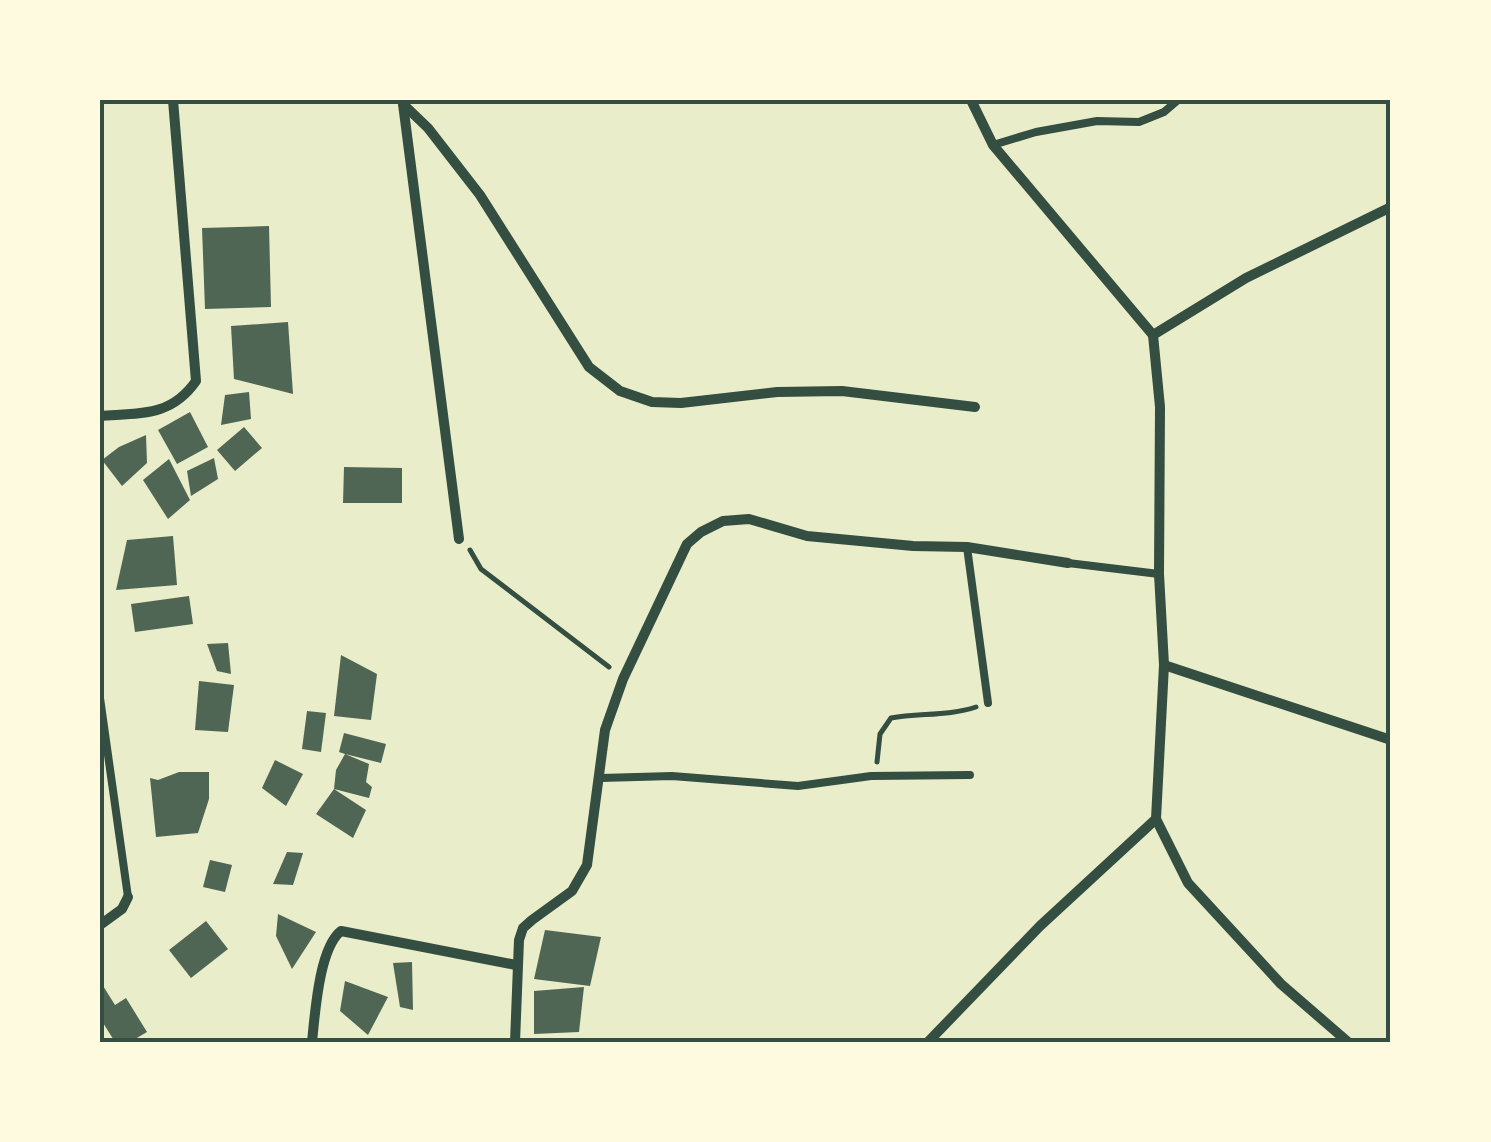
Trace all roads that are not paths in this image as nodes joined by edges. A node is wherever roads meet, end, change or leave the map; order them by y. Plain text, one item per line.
1 (174, 100) edge
2 (971, 100) edge
3 (1178, 100) edge
4 (402, 102) edge
5 (994, 145) junction
6 (1391, 208) edge
7 (1153, 334) junction
8 (976, 407) dead end
9 (100, 416) edge
10 (459, 539) road end
11 (968, 546) junction
12 (1068, 563) joint
13 (1159, 574) junction
14 (1164, 665) junction
15 (100, 698) edge
16 (988, 703) road end
17 (1391, 740) edge
18 (970, 775) dead end
19 (601, 778) junction
20 (1156, 820) junction
21 (128, 897) joint
22 (100, 924) edge
23 (516, 965) junction
24 (312, 1042) edge
25 (514, 1042) edge
26 (928, 1042) edge
27 (1348, 1042) edge

1 - 9 street
2 - 5 street
3 - 5 lane
4 - 8 street
4 - 10 street
5 - 7 street
6 - 7 street
7 - 13 street
11 - 12 street
11 - 16 lane
11 - 19 street
12 - 13 lane
13 - 14 street
14 - 17 street
14 - 20 street
15 - 21 lane
18 - 19 lane
19 - 23 street
20 - 26 street
20 - 27 street
21 - 22 street
23 - 24 street
23 - 25 street

